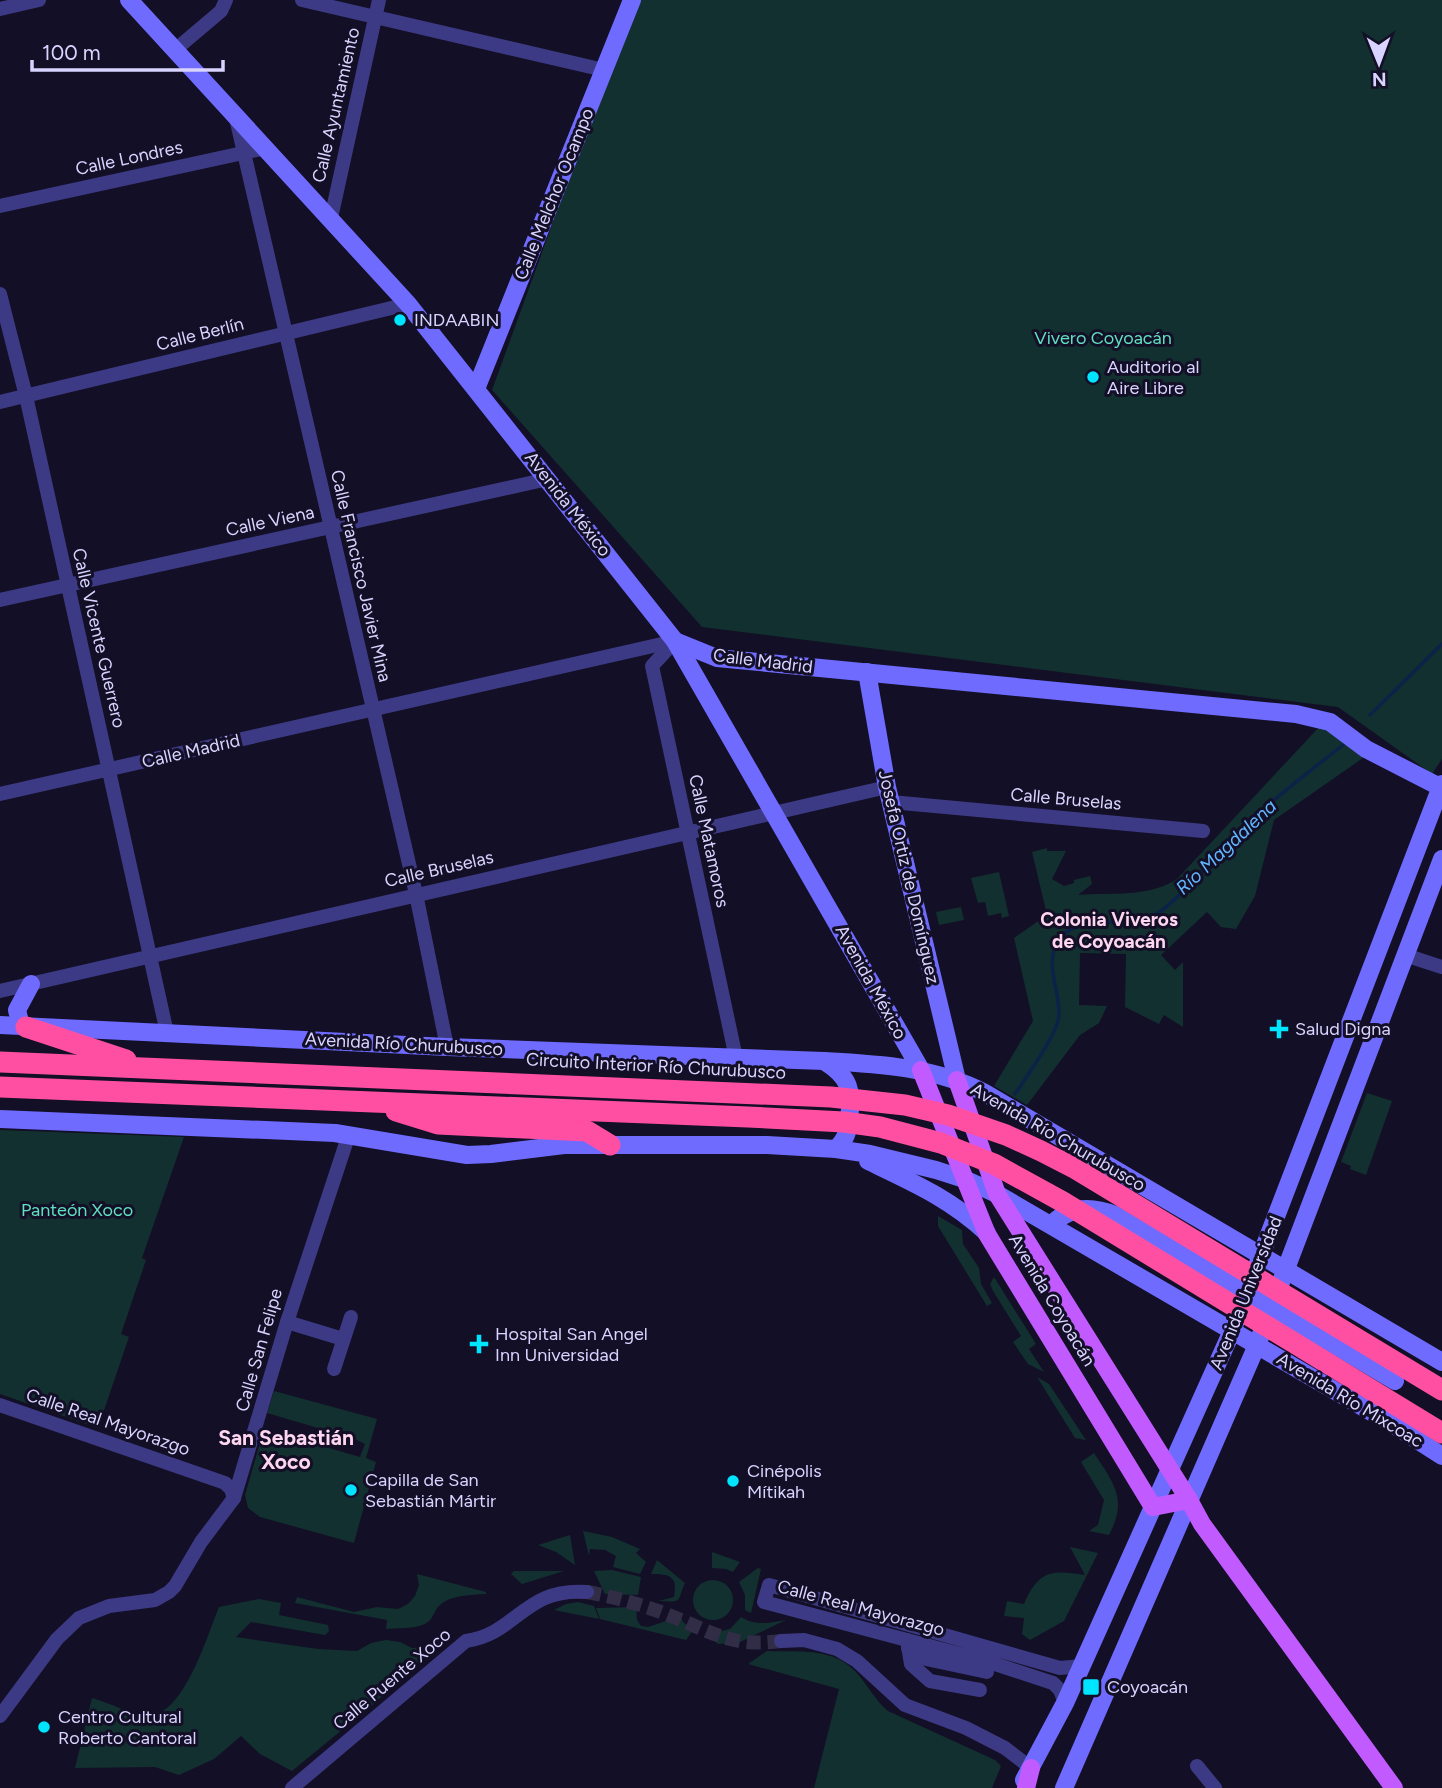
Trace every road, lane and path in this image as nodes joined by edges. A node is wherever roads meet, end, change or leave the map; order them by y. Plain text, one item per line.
1 (39, 0) edge
2 (130, 0) edge
3 (226, 0) edge
4 (302, 0) edge
5 (379, 0) edge
6 (632, 0) edge
7 (0, 9) edge
8 (375, 18) junction
9 (175, 50) junction
10 (604, 70) junction
11 (234, 114) junction
12 (266, 148) junction
13 (242, 153) junction
14 (0, 206) edge
15 (331, 218) junction
16 (0, 294) edge
17 (408, 304) junction
18 (286, 333) junction
19 (476, 389) junction
20 (26, 396) junction
21 (0, 402) edge
22 (548, 479) junction
23 (330, 527) junction
24 (68, 585) junction
25 (0, 600) edge
26 (675, 640) junction
27 (867, 673) junction
28 (373, 709) junction
29 (109, 769) junction
30 (1441, 786) edge
31 (0, 794) edge
32 (889, 794) junction
33 (775, 811) junction
34 (688, 831) junction
35 (1203, 831) dead end
36 (1442, 859) edge
37 (416, 894) junction
38 (1405, 955) junction
39 (150, 956) junction
40 (1442, 967) edge
41 (32, 984) junction
42 (0, 990) edge
43 (0, 1025) edge
44 (26, 1027) junction
45 (167, 1033) junction
46 (447, 1047) junction
47 (736, 1058) junction
48 (824, 1061) junction
49 (0, 1062) edge
50 (159, 1068) junction
51 (921, 1070) junction
52 (957, 1080) junction
53 (0, 1087) edge
54 (371, 1103) junction
55 (0, 1119) edge
56 (349, 1134) junction
57 (610, 1145) junction
58 (841, 1149) junction
59 (964, 1179) junction
60 (997, 1194) junction
61 (1052, 1224) junction
62 (987, 1234) junction
63 (1262, 1257) junction
64 (1286, 1272) junction
65 (1247, 1294) junction
66 (1262, 1313) junction
67 (351, 1317) dead end
68 (287, 1322) junction
69 (1232, 1331) junction
70 (343, 1339) junction
71 (1257, 1345) junction
72 (1440, 1361) edge
73 (334, 1369) dead end
74 (1395, 1381) junction
75 (1442, 1390) edge
76 (0, 1405) edge
77 (1392, 1424) junction
78 (1442, 1433) edge
79 (1442, 1456) edge
80 (1171, 1471) junction
81 (234, 1498) junction
82 (1189, 1500) junction
83 (1153, 1507) junction
84 (587, 1592) tunnel mouth
85 (781, 1641) tunnel mouth
86 (908, 1644) junction
87 (988, 1661) junction
88 (1082, 1666) junction
89 (980, 1690) dead end
90 (1065, 1703) junction
91 (0, 1716) edge
92 (1197, 1766) dead end
93 (1031, 1768) junction
94 (292, 1788) edge
95 (1019, 1788) edge
96 (1026, 1788) edge
97 (1065, 1788) edge
98 (1215, 1788) edge
99 (1394, 1788) edge

1 - 7 street
2 - 9 main road, Avenida México
3 - 9 street
4 - 8 street
5 - 8 street, Calle Ayuntamiento
6 - 10 main road, Calle Melchor Ocampo
8 - 10 street
8 - 15 street, Calle Ayuntamiento
9 - 11 main road, Avenida México
10 - 19 main road, Calle Melchor Ocampo
11 - 12 main road, Avenida México
11 - 13 street, Calle Francisco Javier Mina
12 - 13 street, Calle Londres
12 - 15 main road, Avenida México
13 - 14 street, Calle Londres
13 - 18 street, Calle Francisco Javier Mina
15 - 17 main road, Avenida México
16 - 20 street, Calle Vicente Guerrero
17 - 18 street, Calle Berlín
17 - 19 main road, Avenida México
18 - 20 street, Calle Berlín
18 - 23 street, Calle Francisco Javier Mina
19 - 22 main road, Avenida México
20 - 21 street, Calle Berlín
20 - 24 street, Calle Vicente Guerrero
22 - 23 street, Calle Viena
22 - 26 main road, Avenida México
23 - 24 street, Calle Viena
23 - 28 street, Calle Francisco Javier Mina
24 - 25 street, Calle Viena
24 - 29 street, Calle Vicente Guerrero
26 - 27 main road, Calle Madrid
26 - 28 street, Calle Madrid
26 - 33 main road, Avenida México
26 - 34 street, Calle Matamoros
27 - 30 main road, Calle Madrid
27 - 32 main road, Josefa Ortiz de Domínguez
28 - 29 street, Calle Madrid
28 - 37 street, Calle Francisco Javier Mina
29 - 31 street, Calle Madrid
29 - 39 street, Calle Vicente Guerrero
30 - 63 main road, Avenida Universidad
32 - 33 street, Calle Bruselas
32 - 35 street, Calle Bruselas
32 - 52 main road, Josefa Ortiz de Domínguez
33 - 34 street, Calle Bruselas
33 - 51 main road, Avenida México
34 - 37 street, Calle Bruselas
34 - 47 street, Calle Matamoros
36 - 38 main road, Avenida Universidad
37 - 39 street, Calle Bruselas
37 - 46 street, Calle Francisco Javier Mina
38 - 40 street
38 - 64 main road, Avenida Universidad
39 - 41 street, Calle Bruselas
39 - 45 street, Calle Vicente Guerrero
41 - 42 street, Calle Bruselas
41 - 44 main road
43 - 44 main road, Avenida Río Churubusco
44 - 45 main road, Avenida Río Churubusco
44 - 50 highway
45 - 46 main road, Avenida Río Churubusco
46 - 47 main road, Avenida Río Churubusco
47 - 48 main road, Avenida Río Churubusco
48 - 51 main road, Avenida Río Churubusco
48 - 58 main road
49 - 50 highway, Circuito Interior Río Churubusco
50 - 75 highway, Circuito Interior Río Churubusco
51 - 52 main road, Avenida Río Churubusco
51 - 59 main road, Avenida Coyoacán
52 - 60 main road, Avenida Coyoacán
52 - 63 main road, Avenida Río Churubusco
53 - 54 highway
54 - 57 highway
54 - 66 highway
55 - 56 main road
56 - 57 main road
56 - 68 street, Calle San Felipe
57 - 58 main road
58 - 59 main road
58 - 62 main road
59 - 60 main road
59 - 62 main road, Avenida Coyoacán
60 - 61 main road
60 - 80 main road, Avenida Coyoacán
61 - 65 main road
61 - 69 main road
62 - 83 main road, Avenida Coyoacán
63 - 64 main road
63 - 65 main road, Avenida Universidad
64 - 66 main road, Avenida Universidad
64 - 72 main road
65 - 66 main road
65 - 69 main road, Avenida Universidad
66 - 71 main road, Avenida Universidad
66 - 74 main road
66 - 78 highway
67 - 70 street
68 - 70 street
68 - 81 street, Calle San Felipe
69 - 71 main road
69 - 80 main road, Avenida Universidad
70 - 73 street
71 - 77 main road, Avenida Río Mixcoac
71 - 82 main road, Avenida Universidad
72 - 74 main road
74 - 77 main road
76 - 81 street, Calle Real Mayorazgo
77 - 79 main road, Avenida Río Mixcoac
80 - 82 main road, Avenida Coyoacán
80 - 83 main road, Avenida Universidad
81 - 91 street, Calle San Felipe
82 - 83 main road
82 - 97 main road, Avenida Universidad
82 - 99 main road, Avenida Coyoacán
83 - 88 main road, Avenida Universidad
84 - 94 street, Calle Puente Xoco
85 - 93 street
86 - 87 street, Calle Real Mayorazgo
86 - 87 street, Calle Real Mayorazgo
86 - 89 street
87 - 88 street, Calle Real Mayorazgo
87 - 90 street, Calle Real Mayorazgo
88 - 90 main road, Avenida Universidad
90 - 93 main road, Avenida Universidad
92 - 98 street
93 - 95 main road, Avenida Universidad
93 - 96 main road

